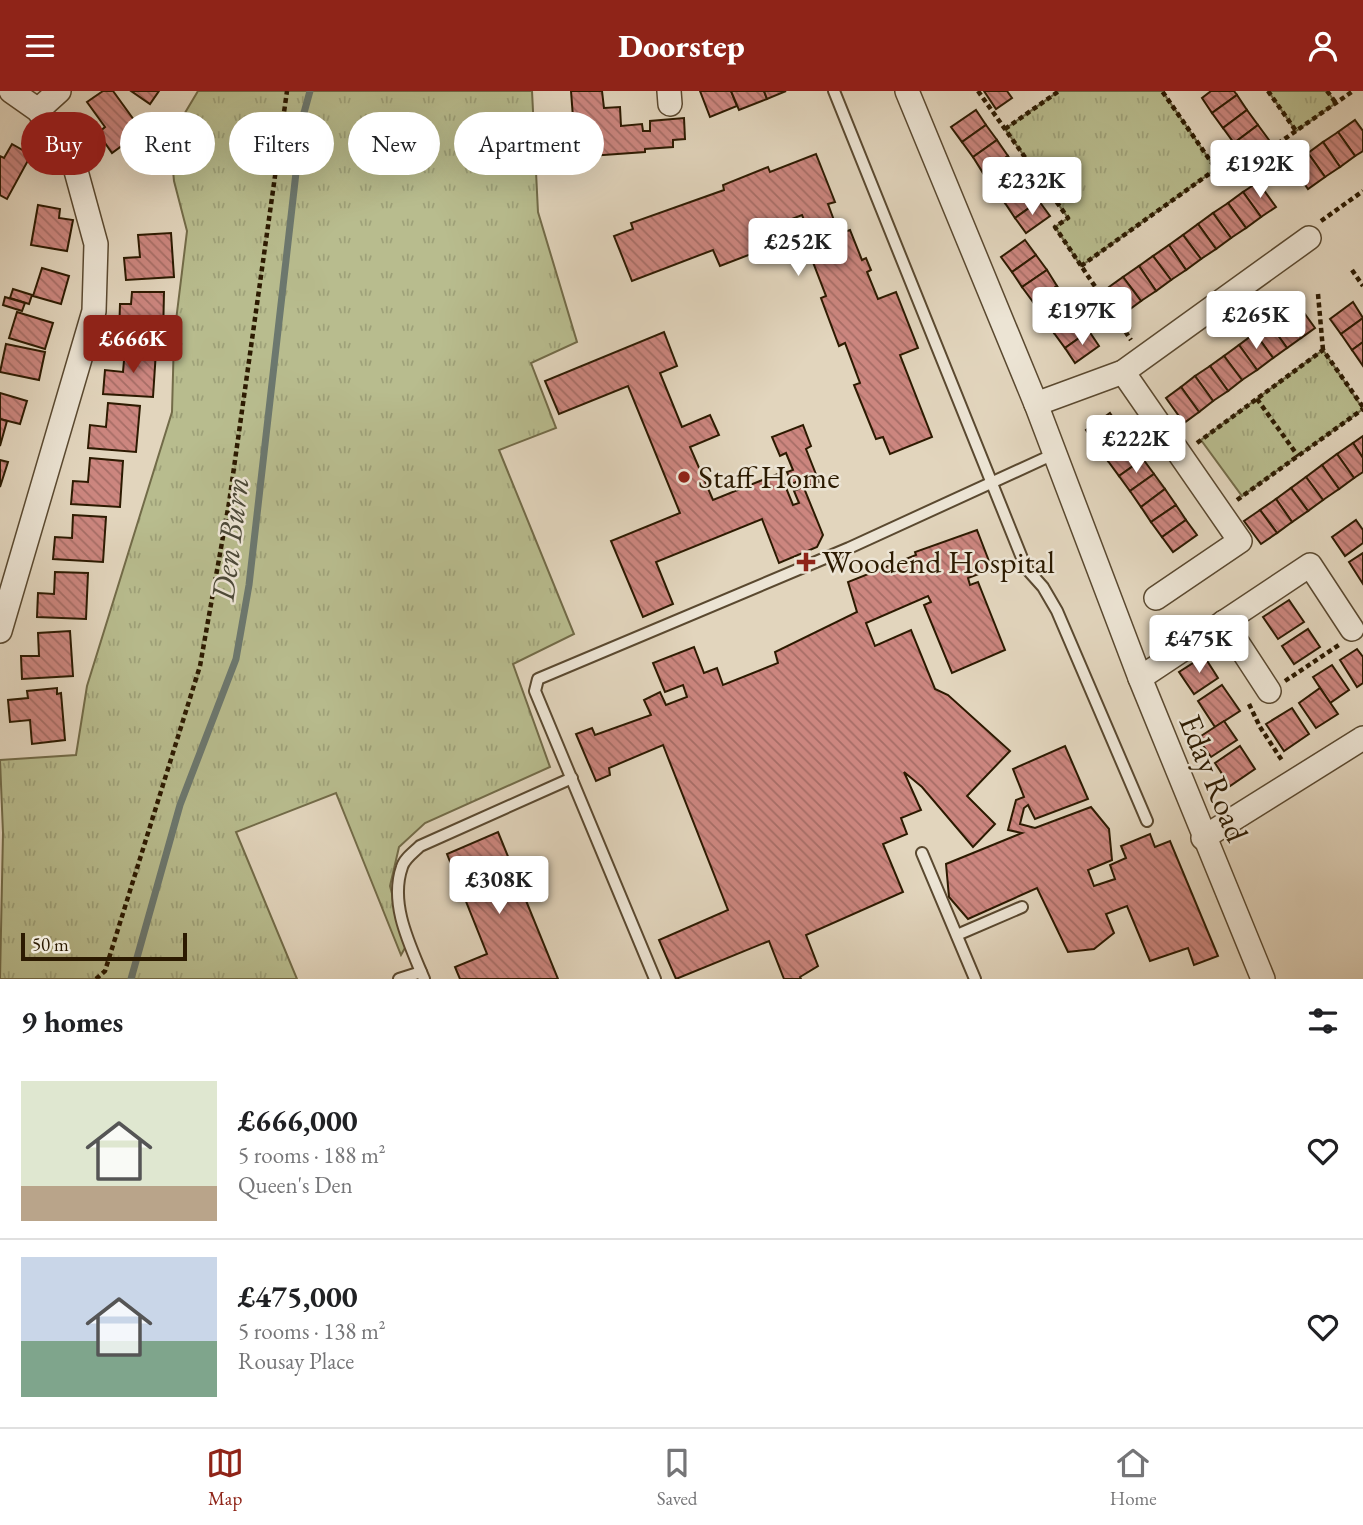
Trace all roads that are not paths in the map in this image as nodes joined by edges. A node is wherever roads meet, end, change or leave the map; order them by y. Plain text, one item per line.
1 (11, 91) edge
2 (60, 91) edge
3 (834, 91) edge
4 (907, 91) edge
5 (38, 110) junction
6 (1308, 238) road end
7 (1123, 372) junction
8 (1036, 404) junction
9 (1054, 454) junction
10 (989, 481) junction
11 (1157, 598) dead end
12 (1224, 622) junction
13 (0, 631) edge
14 (1349, 635) road end
15 (1140, 678) junction
16 (1269, 691) road end
17 (1363, 738) edge
18 (572, 778) junction
19 (1147, 821) dead end
20 (1203, 838) junction
21 (922, 853) dead end
22 (1022, 907) dead end
23 (957, 935) junction
24 (423, 975) edge
25 (399, 979) edge
26 (655, 979) edge
27 (975, 979) edge
28 (1263, 979) edge

1 - 5 street
2 - 5 street
3 - 10 lane
4 - 8 street, Eday Road
5 - 13 street
6 - 7 street
7 - 8 street
7 - 11 street
8 - 9 street, Eday Road
9 - 10 lane
9 - 15 street, Eday Road
10 - 18 lane
10 - 19 lane
12 - 14 street
12 - 15 street
12 - 16 street
15 - 20 street, Eday Road
17 - 20 street
18 - 24 lane
18 - 26 lane
20 - 28 street, Eday Road
21 - 23 lane
22 - 23 lane
23 - 27 lane
24 - 25 lane

